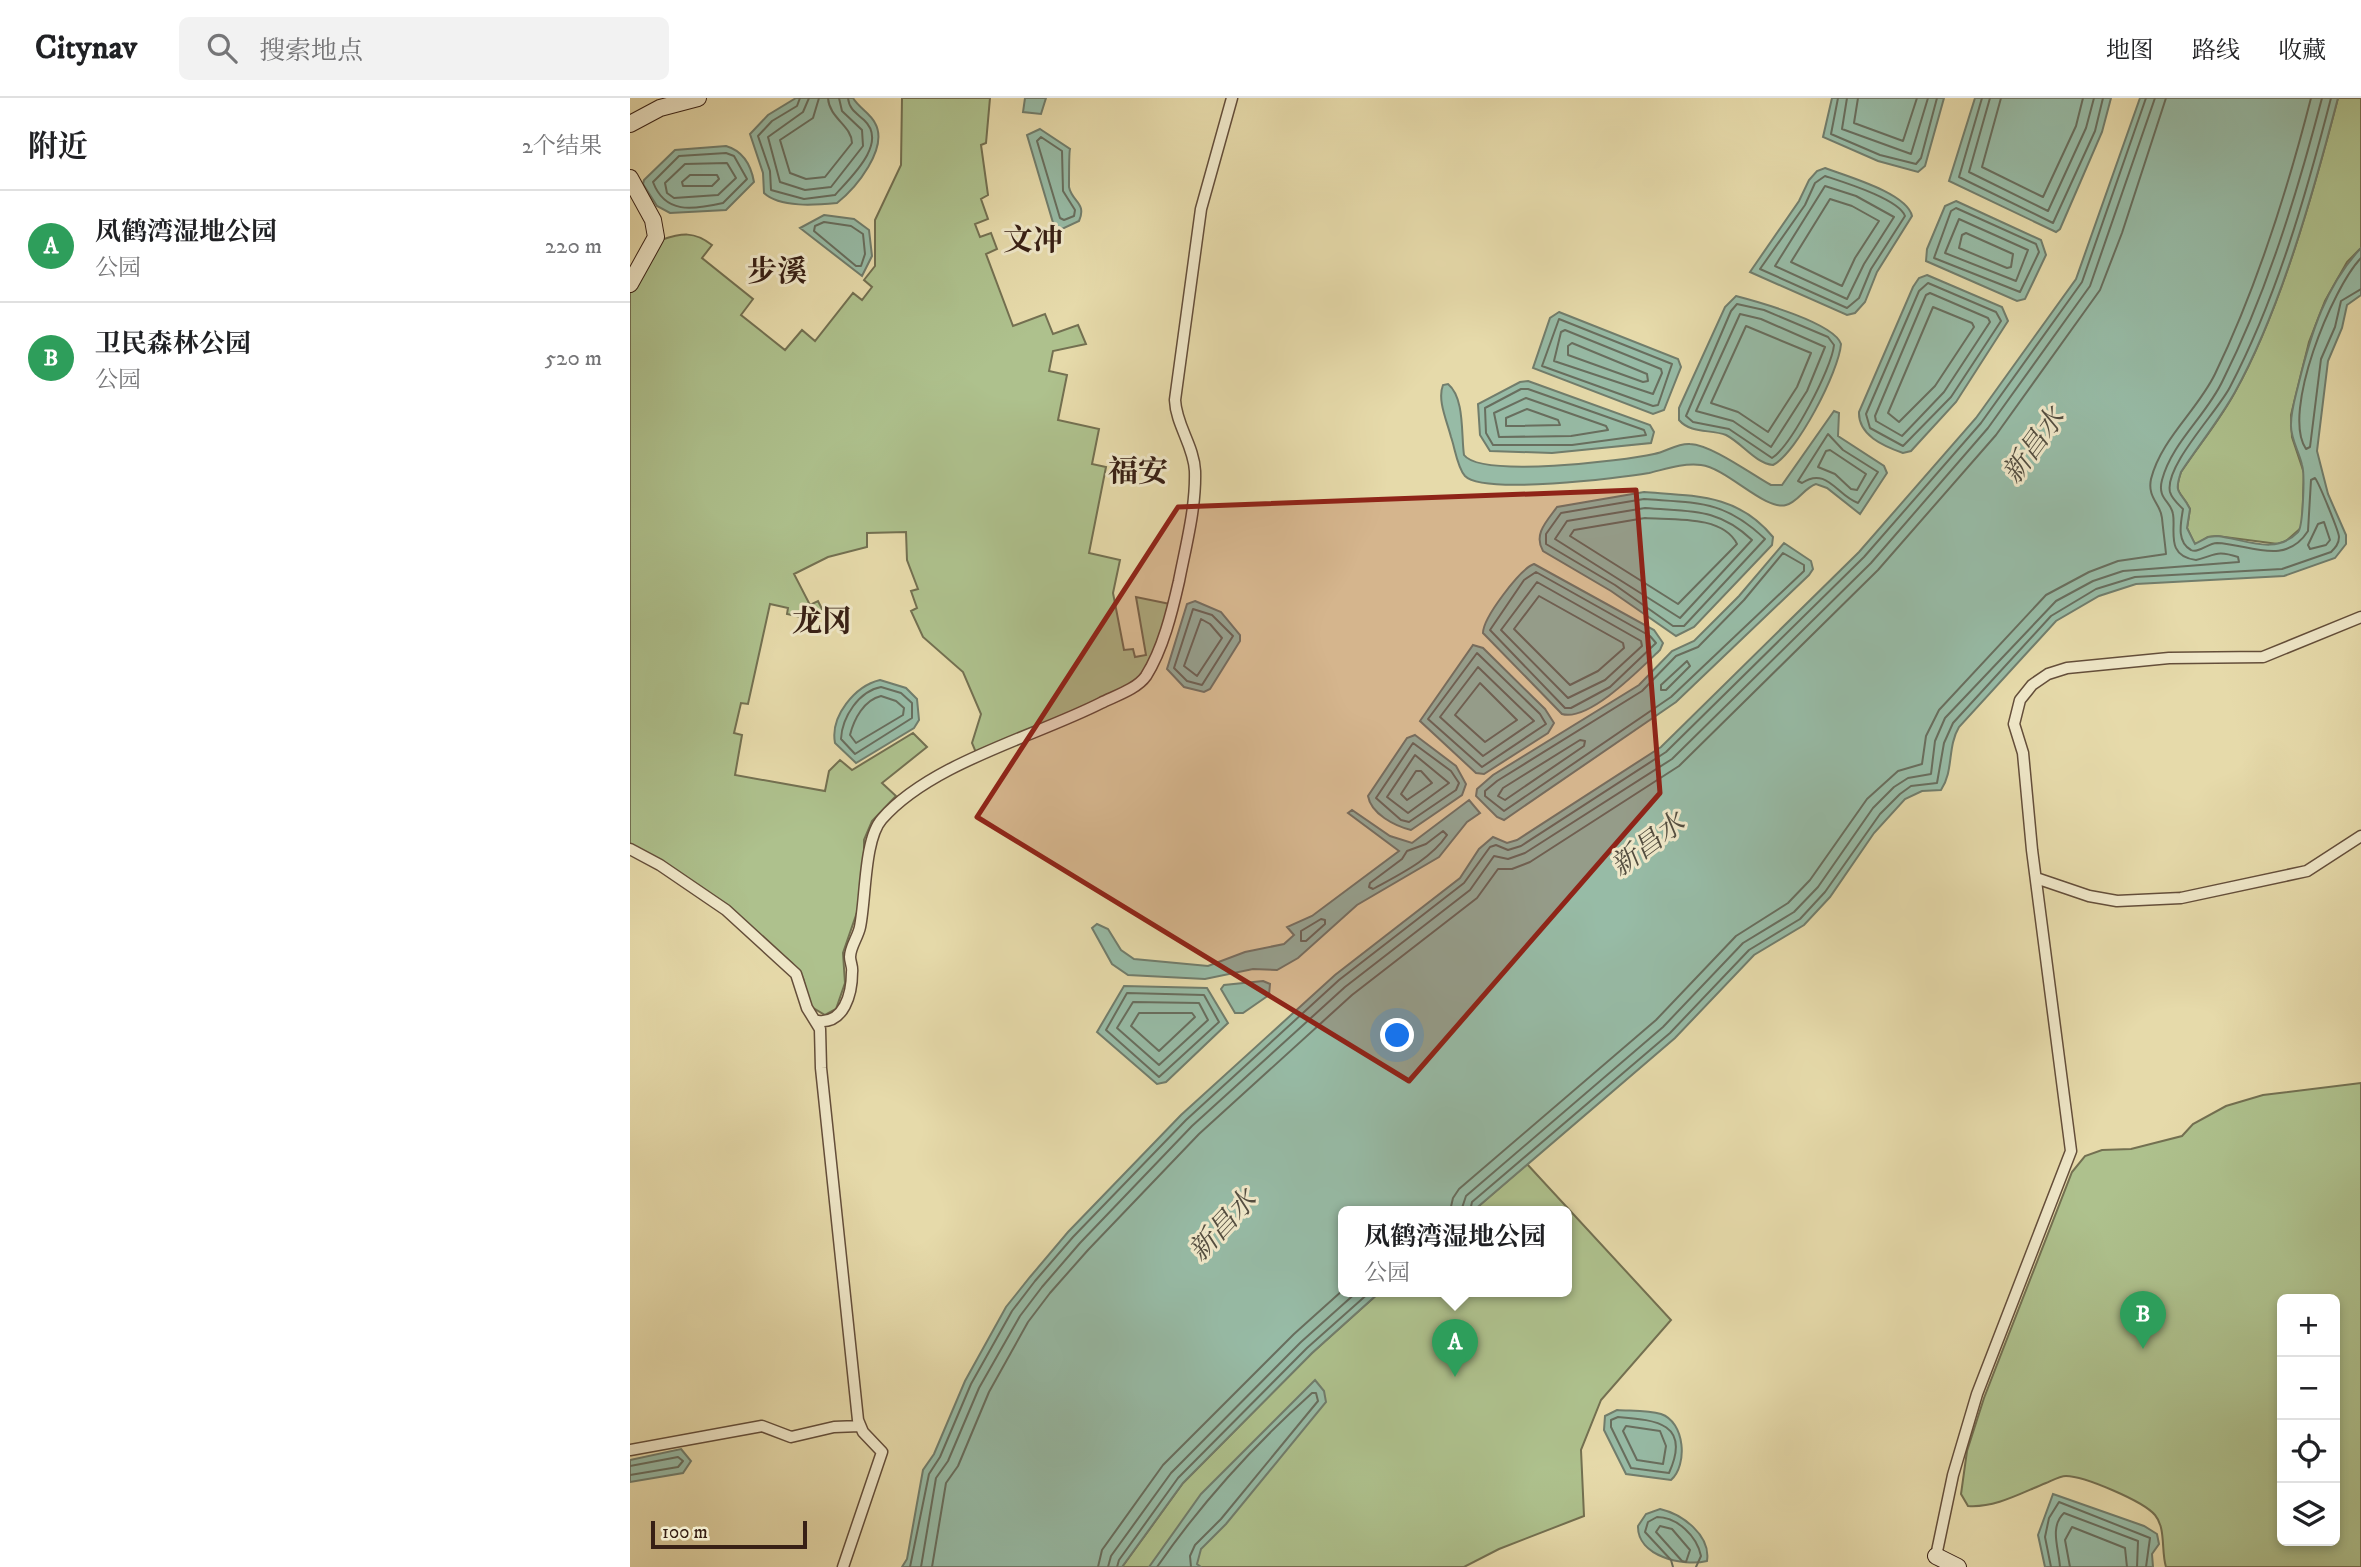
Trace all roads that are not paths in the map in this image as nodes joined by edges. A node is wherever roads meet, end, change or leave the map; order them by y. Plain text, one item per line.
1 (698, 98) edge
2 (1232, 98) edge
3 (630, 124) edge
4 (630, 178) edge
5 (630, 284) edge
6 (2361, 617) edge
7 (2361, 836) edge
8 (630, 849) edge
9 (2036, 878) junction
10 (818, 1021) junction
11 (860, 1426) junction
12 (630, 1450) edge
13 (1931, 1563) edge
14 (843, 1567) edge
15 (1958, 1567) edge

1 - 3 street
2 - 10 street
4 - 5 street
6 - 9 street
7 - 9 street
8 - 10 street
9 - 13 street
10 - 11 street
11 - 12 street
11 - 14 street
13 - 15 street

